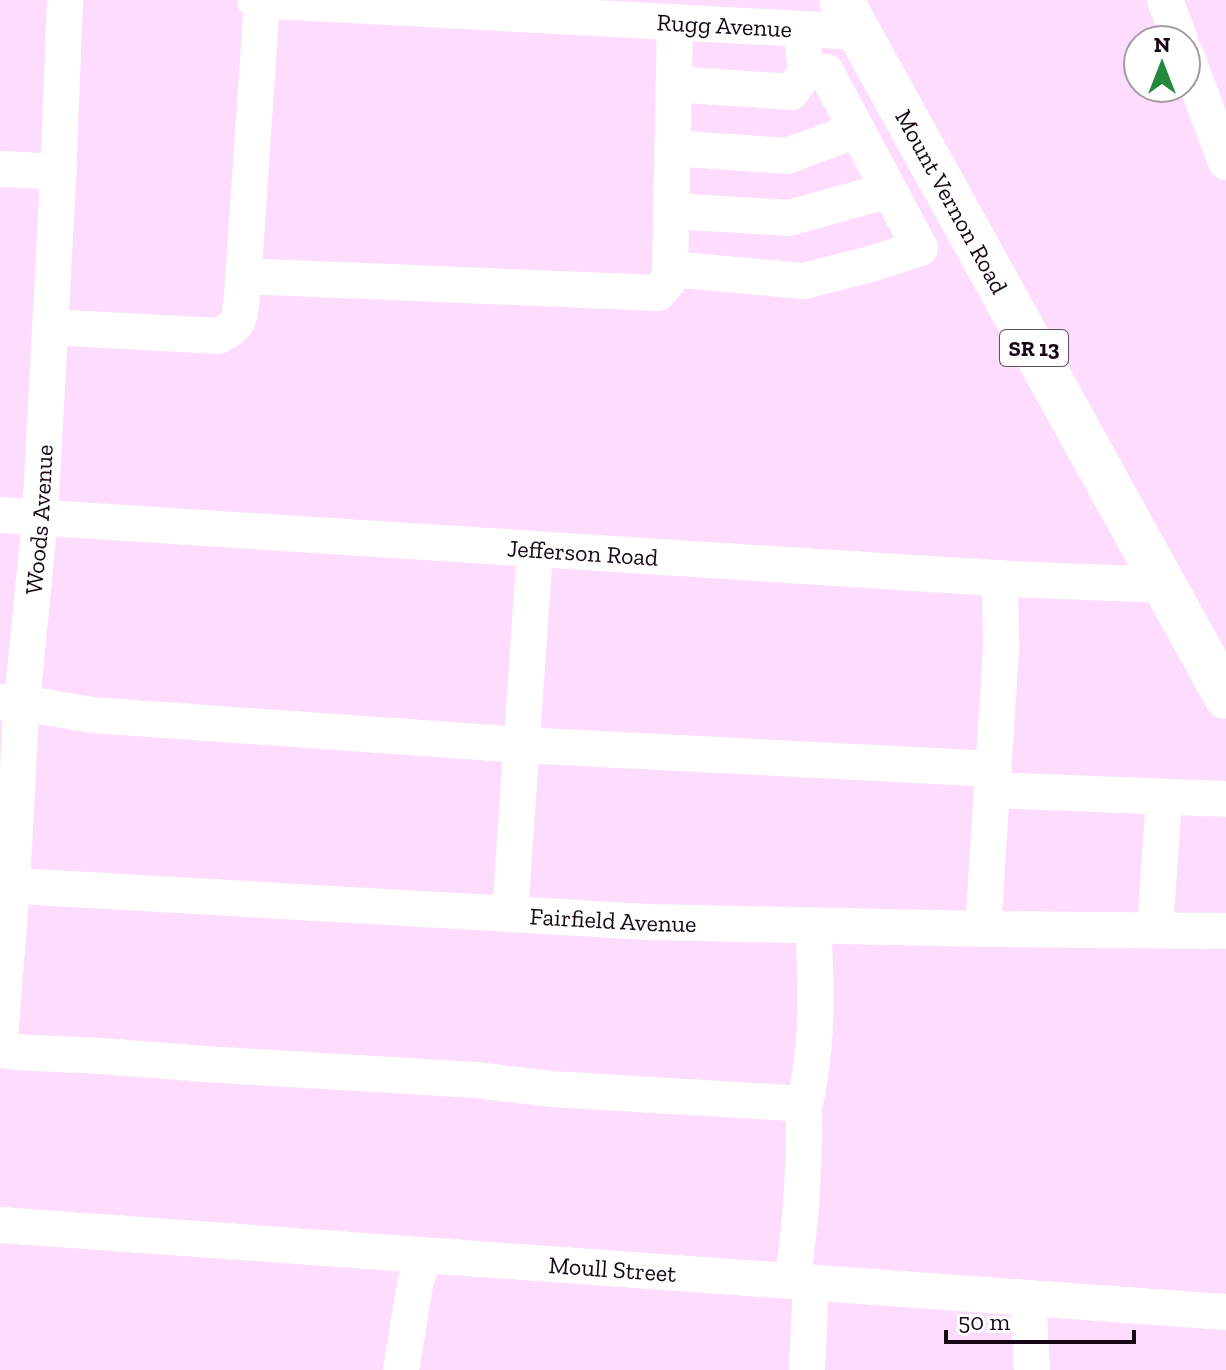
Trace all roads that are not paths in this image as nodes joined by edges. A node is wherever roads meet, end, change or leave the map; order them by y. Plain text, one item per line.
1 (65, 0) edge
2 (255, 0) edge
3 (262, 0) edge
4 (1165, 0) edge
5 (851, 16) edge
6 (675, 22) junction
7 (1174, 24) edge
8 (801, 29) junction
9 (806, 72) junction
10 (674, 84) junction
11 (1202, 98) edge
12 (857, 130) junction
13 (672, 148) junction
14 (1226, 162) edge
15 (0, 169) edge
16 (59, 172) junction
17 (889, 190) junction
18 (671, 211) junction
19 (677, 270) junction
20 (243, 276) junction
21 (50, 327) junction
22 (0, 515) edge
23 (40, 518) junction
24 (535, 549) junction
25 (1000, 578) junction
26 (1165, 585) junction
27 (1226, 697) edge
28 (11, 703) edge
29 (522, 745) junction
30 (994, 780) junction
31 (1164, 797) junction
32 (1226, 799) edge
33 (6, 885) edge
34 (510, 914) junction
35 (813, 926) junction
36 (983, 929) junction
37 (1155, 930) junction
38 (1226, 931) edge
39 (0, 1038) edge
40 (0, 1050) edge
41 (802, 1111) junction
42 (0, 1225) edge
43 (424, 1255) junction
44 (802, 1282) junction
45 (1028, 1298) junction
46 (1226, 1312) edge
47 (401, 1370) edge
48 (807, 1370) edge
49 (1032, 1370) edge

1 - 16 street, Woods Avenue
2 - 3 street, Rugg Avenue
3 - 6 street, Rugg Avenue
3 - 20 street
4 - 7 street
5 - 8 street, Rugg Avenue
5 - 26 highway, Mount Vernon Road / SR 13
6 - 8 street, Rugg Avenue
6 - 10 street
8 - 9 street
9 - 10 street
9 - 12 street
10 - 13 street
11 - 14 street
12 - 13 street
12 - 17 street
13 - 18 street
15 - 16 street
16 - 21 street, Woods Avenue
17 - 18 street
17 - 19 street
18 - 19 street
19 - 20 street
20 - 21 street
21 - 23 street, Woods Avenue
22 - 23 street, Jefferson Road
23 - 24 street, Jefferson Road
23 - 28 street, Woods Avenue
24 - 25 street, Jefferson Road
24 - 29 street
25 - 26 street, Jefferson Road
25 - 30 street
26 - 27 highway, Mount Vernon Road / SR 13
28 - 29 street
28 - 33 street, Woods Avenue
29 - 30 street
29 - 34 street
30 - 31 street
30 - 36 street
31 - 32 street
31 - 37 street
33 - 34 street, Fairfield Avenue
33 - 39 street, Woods Avenue
34 - 35 street, Fairfield Avenue
35 - 36 street, Fairfield Avenue
35 - 41 street
36 - 37 street, Fairfield Avenue
37 - 38 street, Fairfield Avenue
40 - 41 street
41 - 44 street
42 - 43 street, Moull Street
43 - 44 street, Moull Street
43 - 47 street
44 - 45 street, Moull Street
44 - 48 street
45 - 46 street, Moull Street
45 - 49 street

